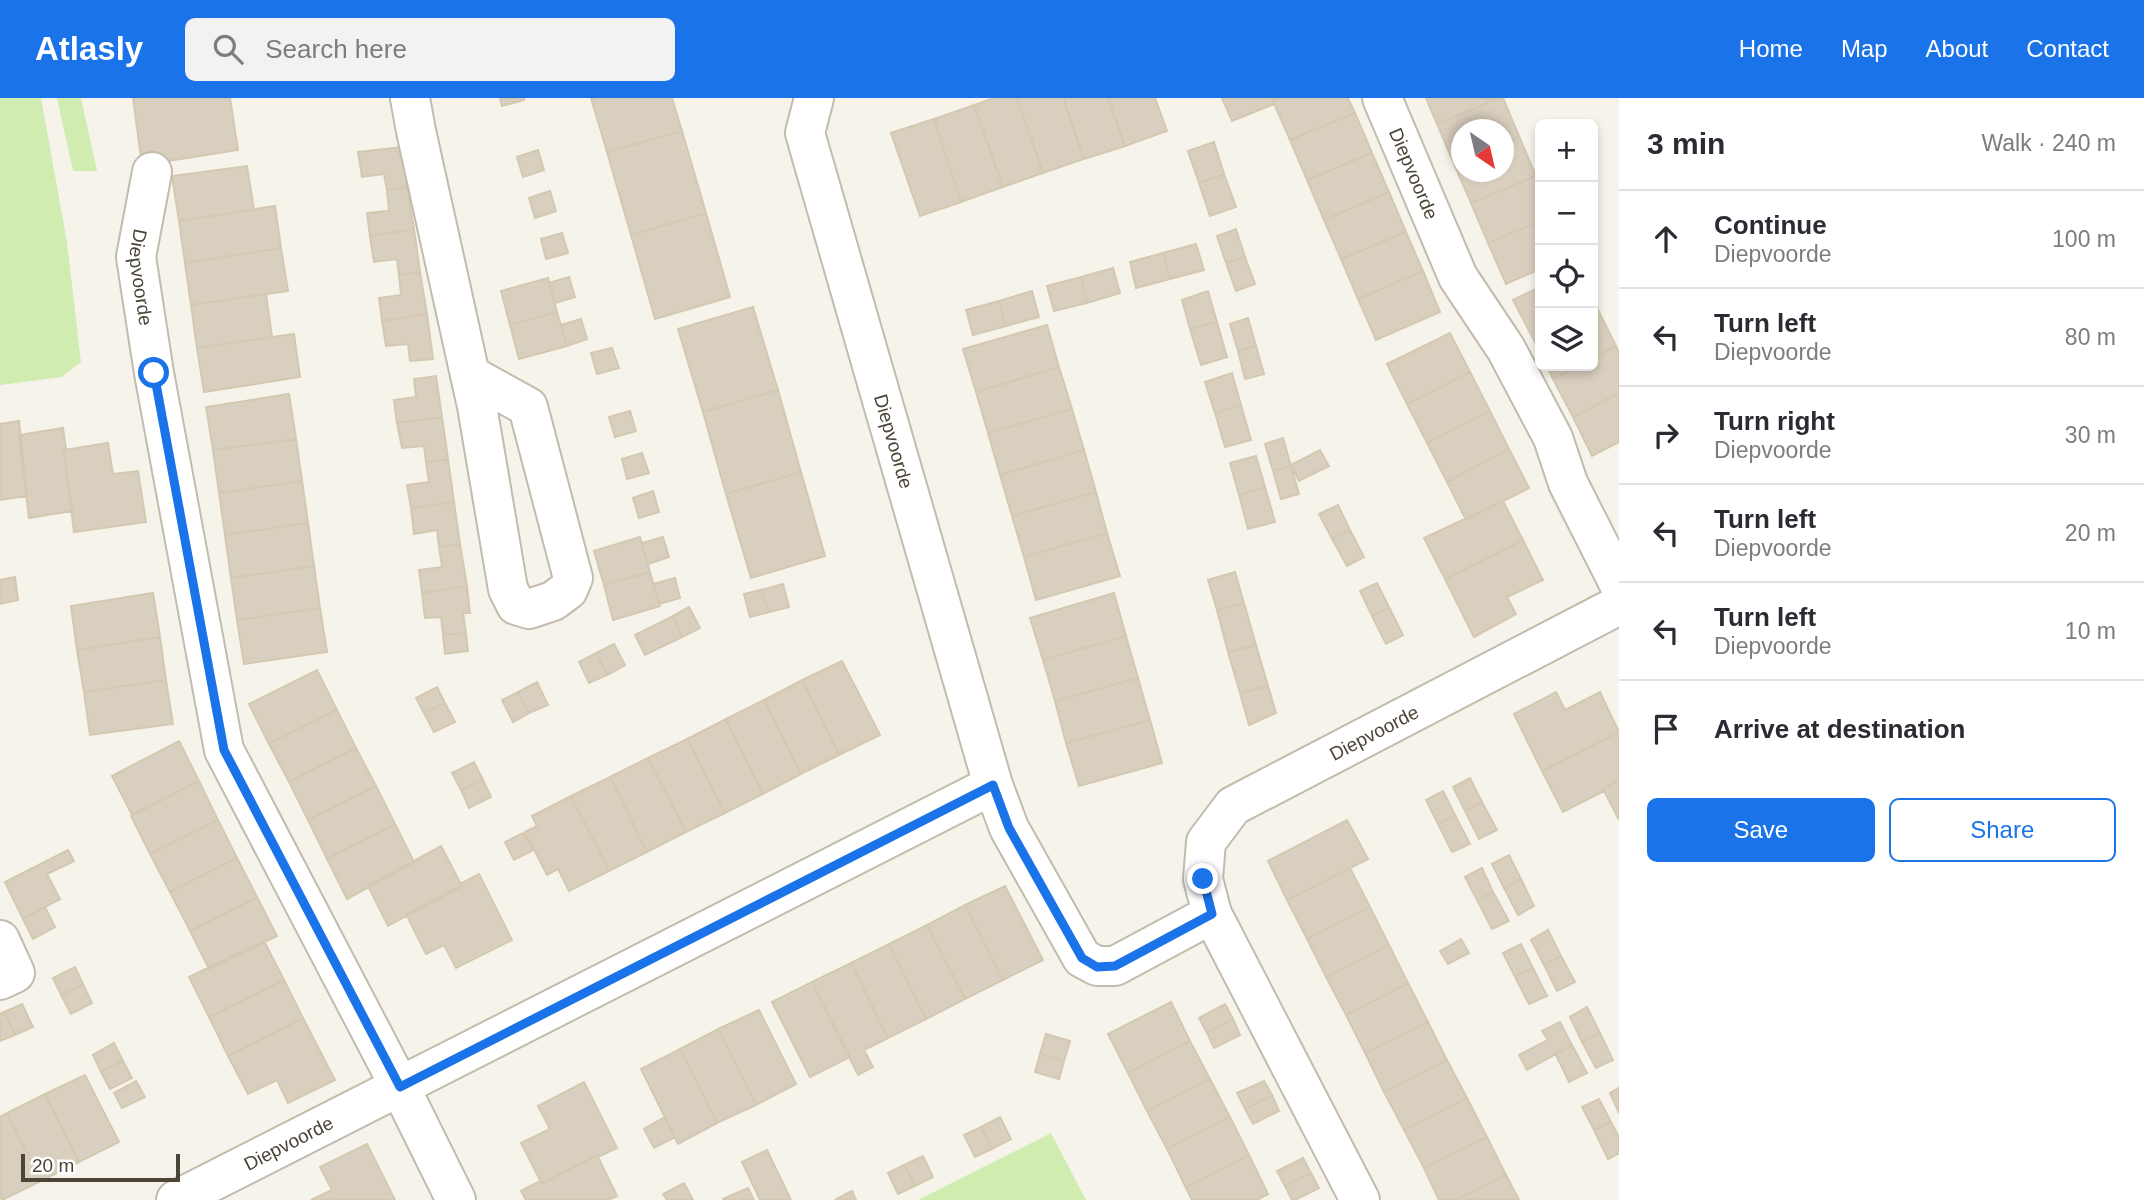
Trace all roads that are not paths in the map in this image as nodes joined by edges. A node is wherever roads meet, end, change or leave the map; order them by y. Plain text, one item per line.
1 (410, 98) edge
2 (814, 98) edge
3 (1382, 98) edge
4 (152, 172) dead end
5 (470, 375) junction
6 (1619, 584) edge
7 (1619, 604) edge
8 (993, 785) junction
9 (1212, 914) junction
10 (0, 940) edge
11 (0, 980) edge
12 (400, 1087) junction
13 (176, 1200) edge
14 (456, 1200) edge
15 (1360, 1200) edge

1 - 5 street
2 - 8 street, Diepvoorde
3 - 6 street, Diepvoorde
4 - 12 street, Diepvoorde
5 - 5 street
7 - 9 street, Diepvoorde
8 - 9 street, Diepvoorde
8 - 12 street, Diepvoorde
9 - 15 street, Diepvoorde
10 - 11 street
12 - 13 street, Diepvoorde
12 - 14 street, Diepvoorde

